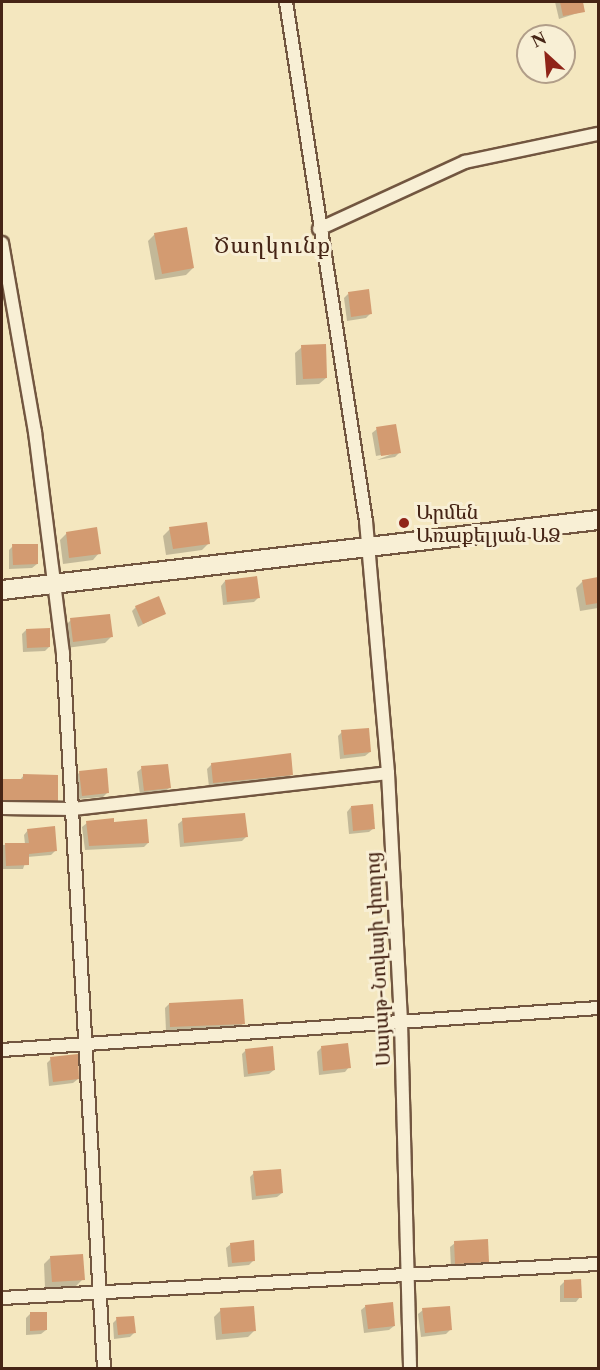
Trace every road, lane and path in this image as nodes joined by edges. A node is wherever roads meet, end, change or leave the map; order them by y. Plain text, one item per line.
1 (286, 2) edge
2 (598, 134) edge
3 (319, 229) junction
4 (2, 243) edge
5 (4, 270) edge
6 (598, 520) edge
7 (366, 549) junction
8 (51, 584) junction
9 (2, 590) edge
10 (388, 773) junction
11 (2, 808) edge
12 (73, 809) junction
13 (598, 1008) edge
14 (401, 1022) junction
15 (85, 1043) junction
16 (2, 1050) edge
17 (598, 1264) edge
18 (409, 1275) junction
19 (100, 1293) junction
20 (2, 1298) edge
21 (104, 1368) edge
22 (410, 1368) edge

1 - 3 street, Սայաթ-Նովայի փողոց
2 - 3 street
3 - 7 street, Սայաթ-Նովայի փողոց
4 - 5 street
5 - 8 street
6 - 7 main road
7 - 8 main road
7 - 10 street, Սայաթ-Նովայի փողոց
8 - 9 main road
8 - 12 street
10 - 12 street
10 - 14 street, Սայաթ-Նովայի փողոց
11 - 12 street
12 - 15 street
13 - 14 street
14 - 15 street
14 - 18 street, Սայաթ-Նովայի փողոց
15 - 16 street
15 - 19 street
17 - 18 street
18 - 19 street
18 - 22 street, Սայաթ-Նովայի փողոց
19 - 20 street
19 - 21 street

